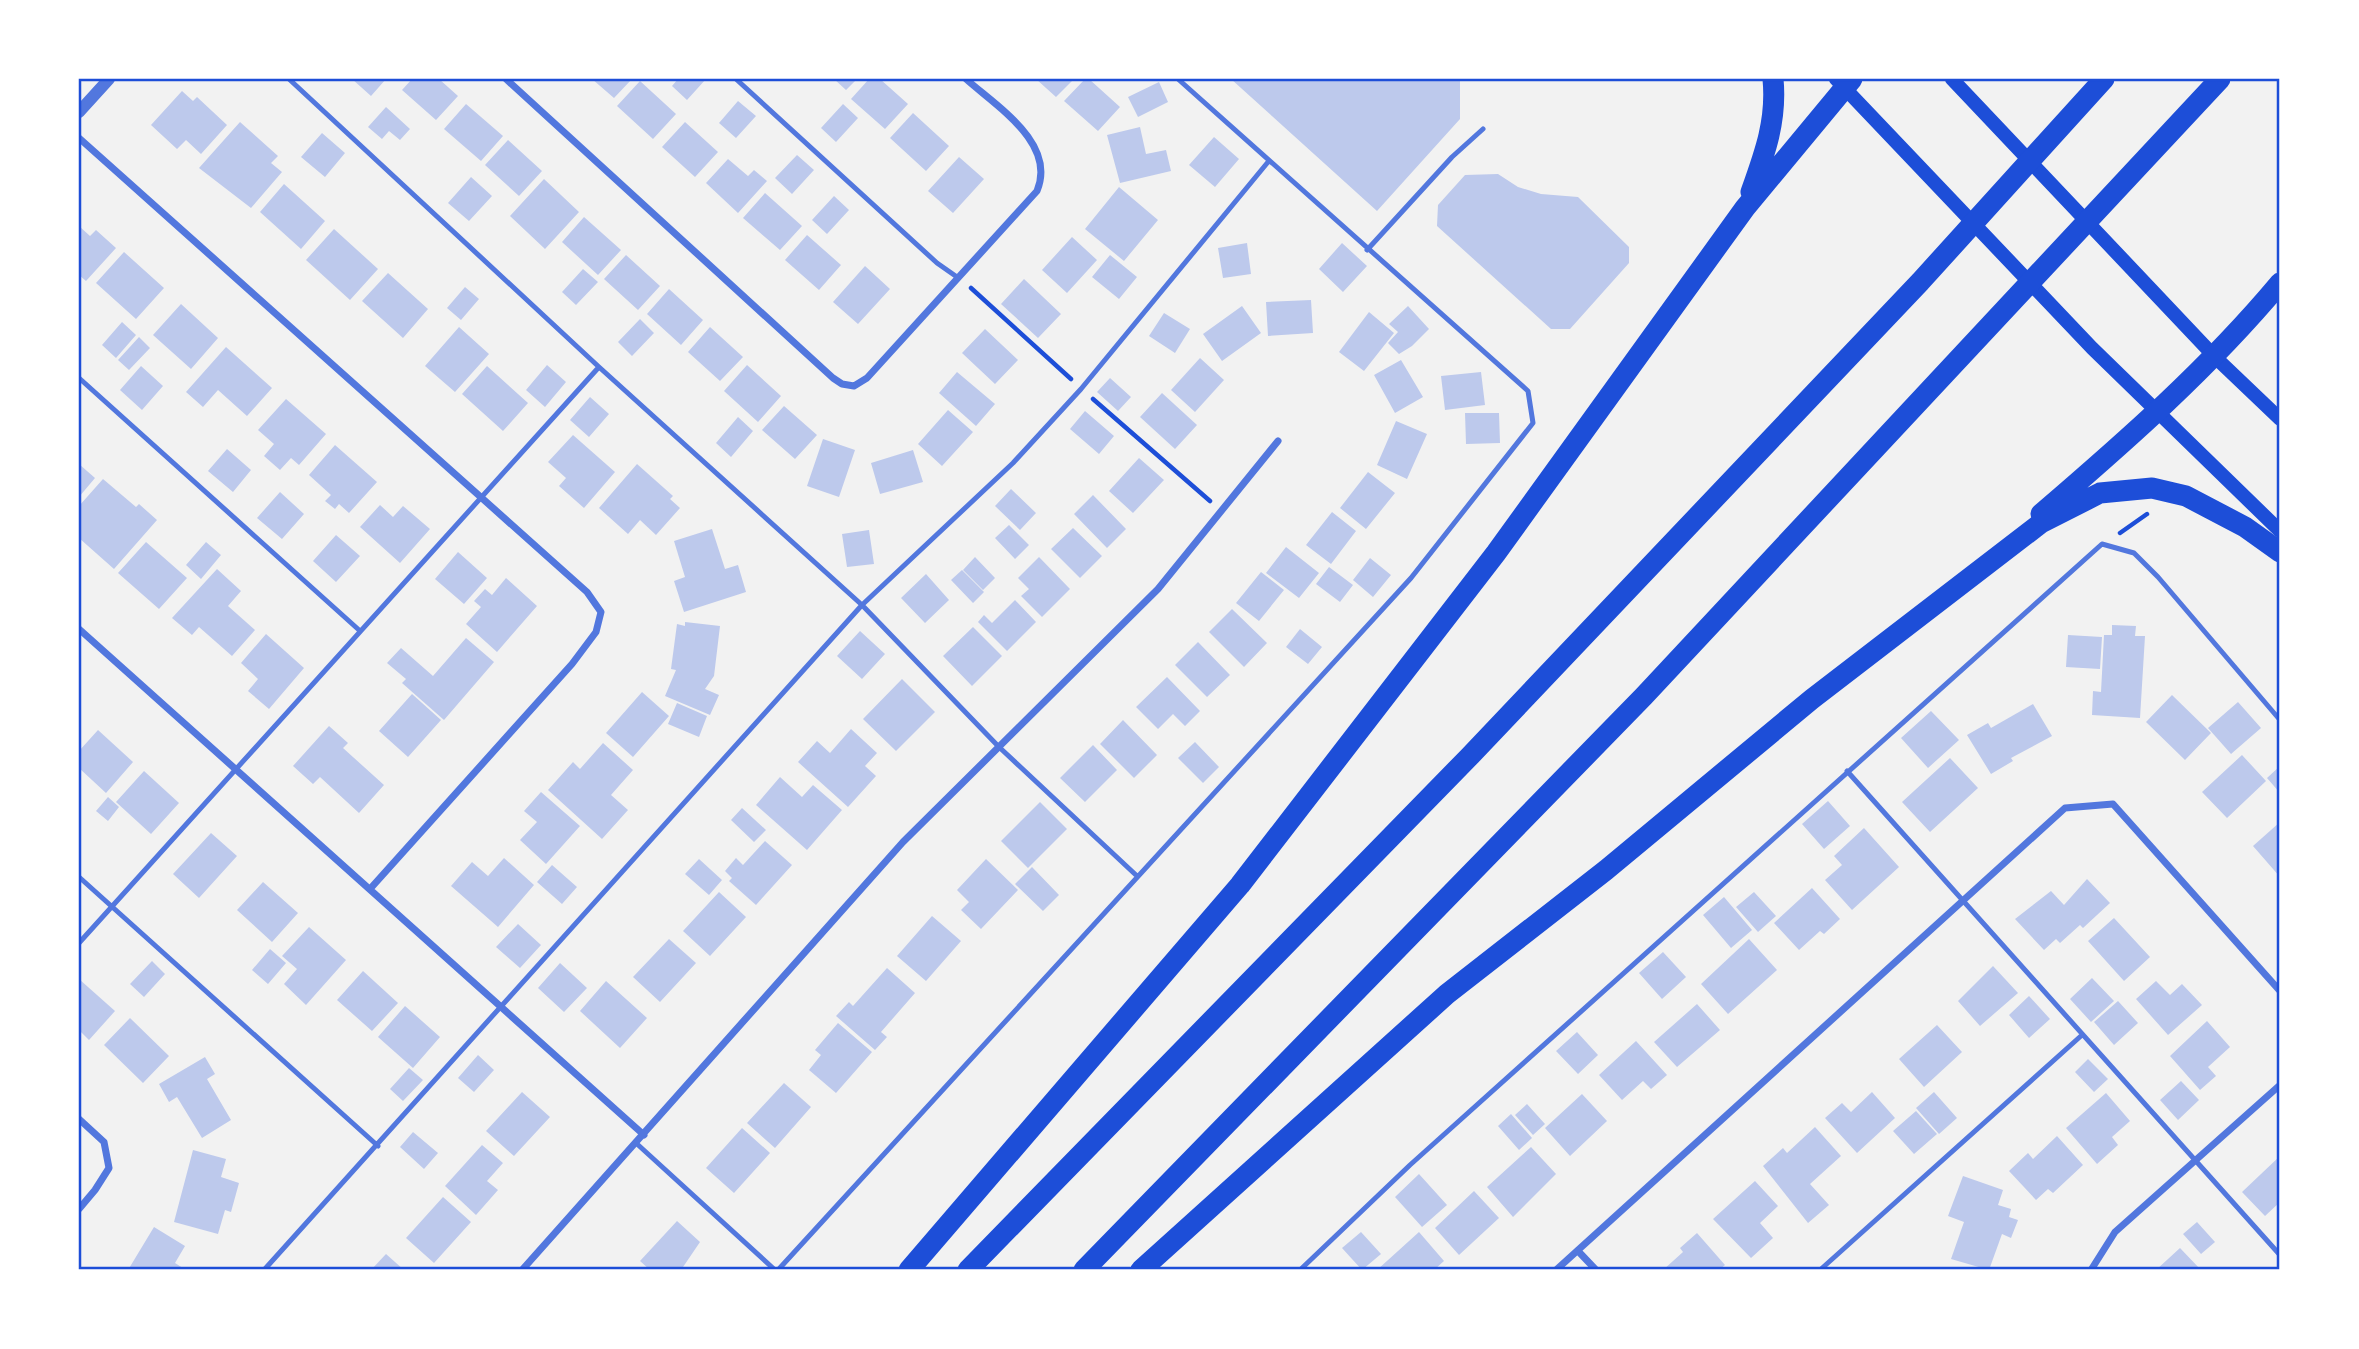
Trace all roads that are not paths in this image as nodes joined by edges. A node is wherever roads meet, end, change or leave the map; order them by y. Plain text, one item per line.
1 (109, 79) edge
2 (289, 79) edge
3 (506, 79) edge
4 (736, 79) edge
5 (966, 79) edge
6 (1178, 79) edge
7 (1773, 79) edge
8 (1952, 79) edge
9 (2104, 79) edge
10 (2220, 79) edge
11 (1844, 82) edge
12 (79, 112) edge
13 (1483, 129) dead end
14 (79, 138) edge
15 (1268, 162) junction
16 (1745, 208) junction
17 (1367, 250) junction
18 (957, 277) junction
19 (2280, 283) edge
20 (2214, 357) junction
21 (599, 367) junction
22 (79, 378) edge
23 (2157, 414) junction
24 (2280, 419) edge
25 (1278, 441) dead end
26 (481, 499) junction
27 (2280, 531) edge
28 (2280, 552) edge
29 (1941, 600) junction
30 (862, 605) junction
31 (79, 629) edge
32 (359, 631) junction
33 (2280, 720) edge
34 (999, 747) junction
35 (235, 769) junction
36 (1847, 771) junction
37 (1137, 876) junction
38 (79, 877) edge
39 (370, 890) junction
40 (1961, 902) junction
41 (112, 907) junction
42 (79, 943) edge
43 (2280, 991) edge
44 (500, 1006) junction
45 (2082, 1035) junction
46 (2280, 1085) edge
47 (79, 1119) edge
48 (644, 1135) junction
49 (636, 1143) junction
50 (378, 1146) junction
51 (2195, 1159) junction
52 (79, 1209) edge
53 (1578, 1251) junction
54 (2280, 1255) edge
55 (1827, 1268) edge
56 (264, 1270) edge
57 (522, 1270) edge
58 (777, 1270) edge
59 (909, 1270) edge
60 (968, 1270) edge
61 (1084, 1270) edge
62 (1141, 1270) edge
63 (1300, 1270) edge
64 (1556, 1270) edge
65 (1595, 1270) edge
66 (1819, 1270) edge
67 (2091, 1270) edge

1 - 12 street
2 - 21 lane
3 - 18 street
4 - 18 lane
5 - 18 street
6 - 15 lane
7 - 16 highway
8 - 20 main road
9 - 60 highway
10 - 61 highway
11 - 16 highway
11 - 23 main road
13 - 17 lane
14 - 26 street
15 - 17 lane
15 - 30 lane
16 - 59 highway
17 - 37 lane
19 - 20 highway
20 - 23 highway
20 - 24 main road
21 - 26 lane
21 - 30 lane
22 - 32 lane
23 - 27 main road
23 - 29 highway
25 - 34 street
26 - 32 lane
26 - 39 street
28 - 29 highway
29 - 62 highway
30 - 34 lane
30 - 44 lane
31 - 35 street
32 - 35 lane
33 - 36 lane
34 - 37 lane
34 - 48 street
35 - 39 street
35 - 41 lane
36 - 40 lane
36 - 63 lane
37 - 58 lane
38 - 41 lane
39 - 44 street
40 - 43 street
40 - 45 lane
40 - 53 street
41 - 42 lane
41 - 50 lane
44 - 48 street
44 - 50 lane
45 - 51 lane
45 - 55 lane
46 - 51 street
47 - 52 street
48 - 49 street
49 - 57 street
49 - 58 lane
50 - 56 lane
51 - 54 lane
51 - 67 street
53 - 64 street
53 - 65 street
55 - 66 lane

